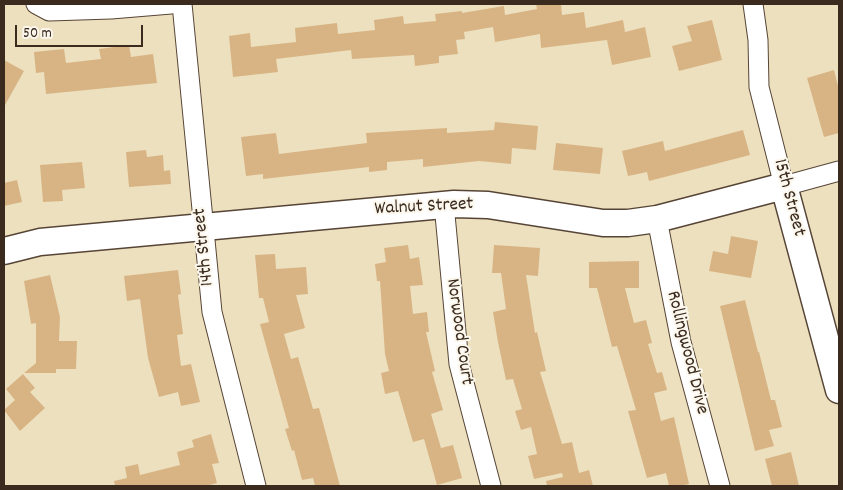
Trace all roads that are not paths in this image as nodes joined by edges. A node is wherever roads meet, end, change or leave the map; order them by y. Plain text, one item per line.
1 (36, 4) edge
2 (171, 4) edge
3 (182, 4) edge
4 (753, 4) edge
5 (839, 171) edge
6 (784, 186) junction
7 (444, 204) junction
8 (657, 219) junction
9 (203, 227) junction
10 (4, 251) edge
11 (839, 390) edge
12 (256, 486) edge
13 (491, 486) edge
14 (720, 486) edge

1 - 2 street
3 - 9 street, 14th Street
4 - 6 street, 15th Street
5 - 6 street, Walnut Street
6 - 8 street, Walnut Street
6 - 11 street, 15th Street
7 - 8 street, Walnut Street
7 - 9 street, Walnut Street
7 - 13 street, Norwood Court
8 - 14 street, Rollingwood Drive
9 - 10 street, Walnut Street
9 - 12 street, 14th Street

